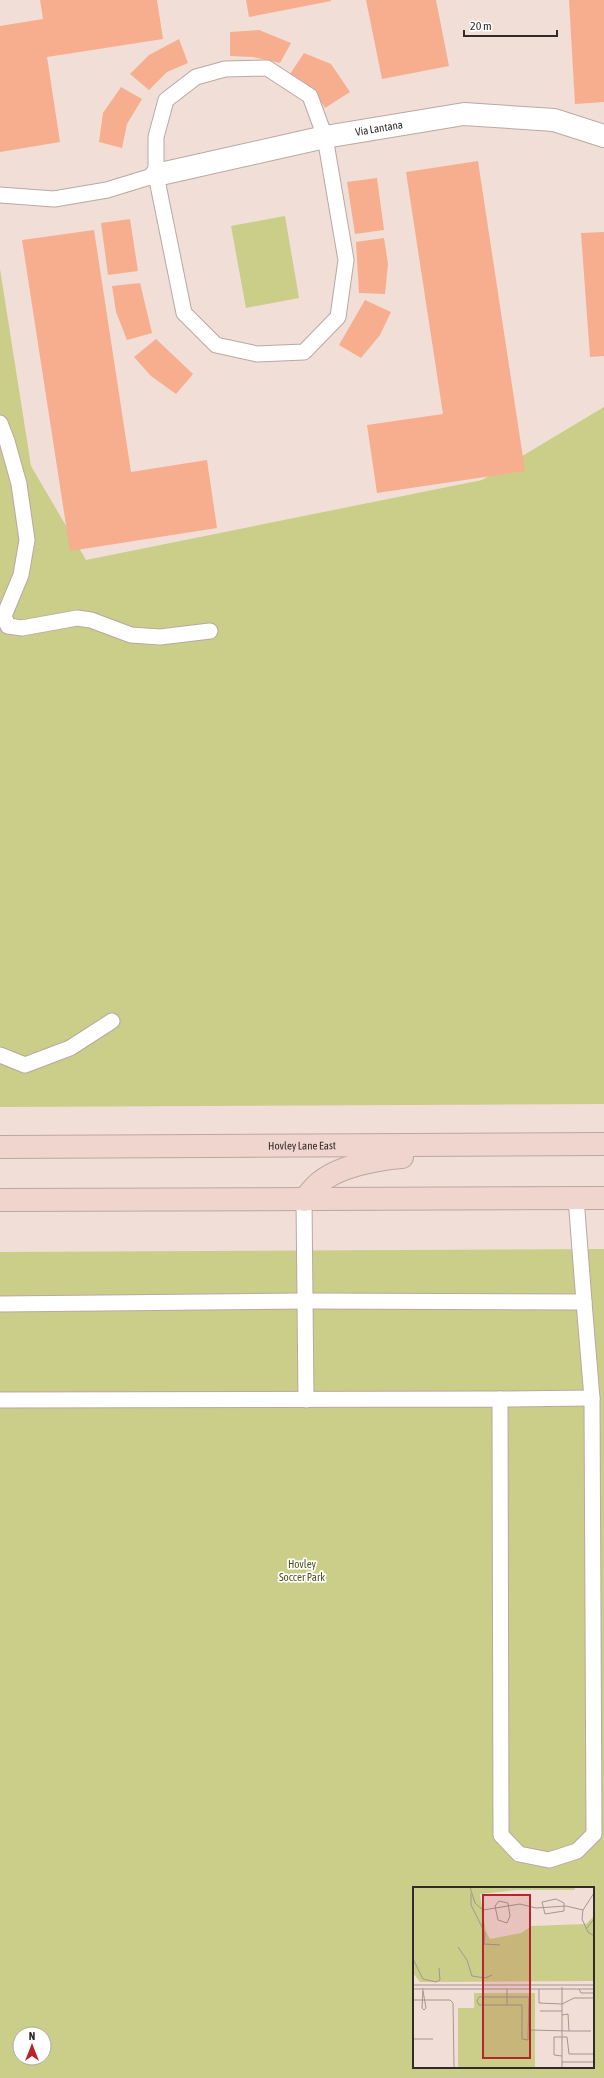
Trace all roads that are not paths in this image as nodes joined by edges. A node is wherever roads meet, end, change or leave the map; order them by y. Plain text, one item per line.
1 (604, 136) edge
2 (325, 137) junction
3 (156, 175) junction
4 (0, 195) edge
5 (0, 423) edge
6 (210, 631) dead end
7 (112, 1021) dead end
8 (0, 1055) edge
9 (604, 1144) edge
10 (527, 1145) junction
11 (0, 1147) edge
12 (576, 1198) junction
13 (604, 1198) edge
14 (0, 1200) edge
15 (304, 1200) junction
16 (305, 1301) junction
17 (584, 1302) junction
18 (0, 1304) edge
19 (592, 1398) junction
20 (500, 1399) junction
21 (0, 1400) edge
22 (306, 1400) junction
23 (599, 1720) edge

1 - 2 street, Via Lantana
2 - 3 street, Via Lantana
2 - 3 lane
2 - 3 lane
3 - 4 lane
5 - 6 lane
7 - 8 lane
9 - 10 street, Hovley Lane East
10 - 11 street, Hovley Lane East
10 - 15 street
12 - 13 street
12 - 15 street
12 - 17 lane
14 - 15 street
15 - 16 lane
16 - 17 lane
16 - 18 lane
16 - 22 lane
17 - 19 lane
19 - 20 lane
19 - 23 lane
20 - 22 lane
20 - 23 lane
21 - 22 lane

